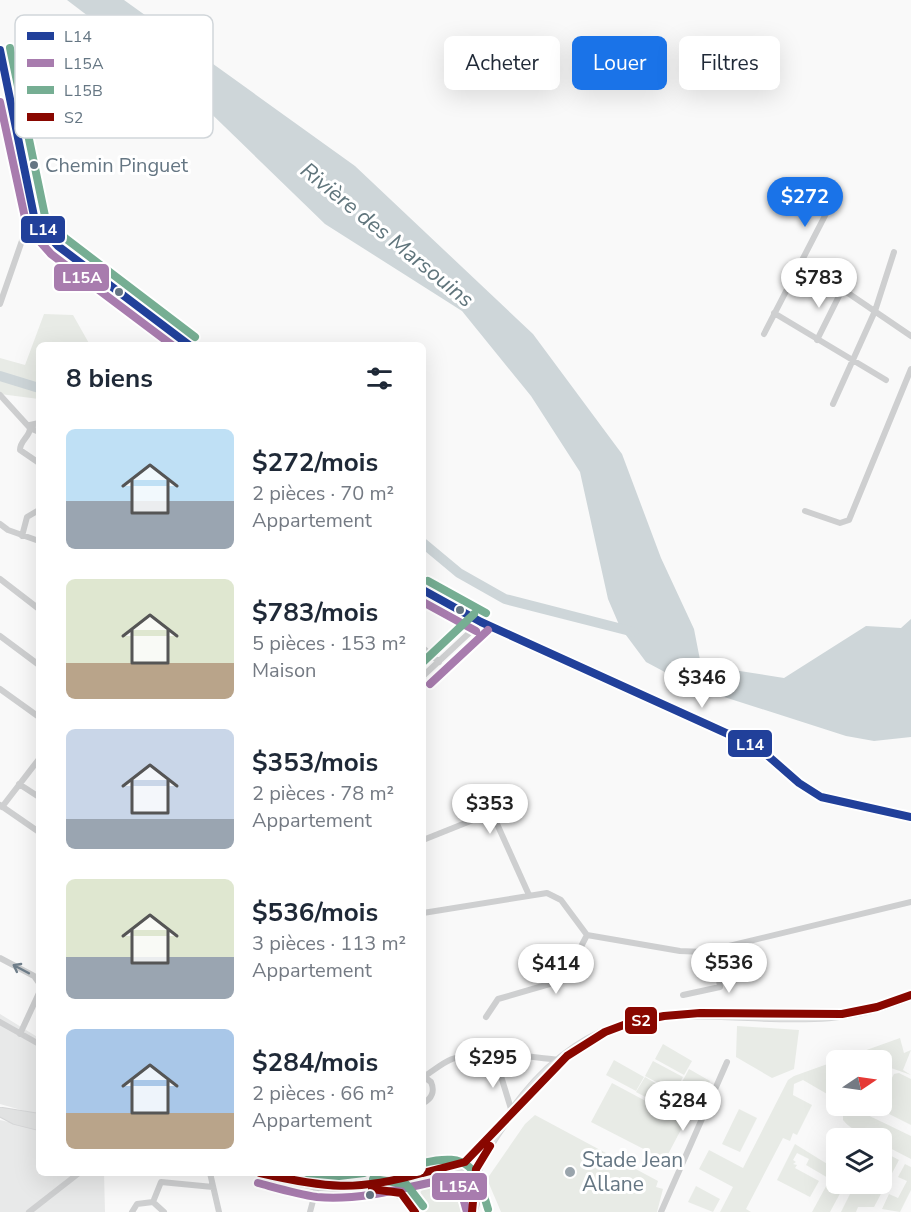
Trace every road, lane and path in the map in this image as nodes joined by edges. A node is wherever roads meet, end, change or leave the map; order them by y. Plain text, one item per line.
1 (0, 51) edge
2 (13, 117) junction
3 (0, 124) edge
4 (15, 126) edge
5 (17, 138) edge
6 (830, 206) dead end
7 (35, 221) junction
8 (894, 252) dead end
9 (801, 261) junction
10 (842, 290) junction
11 (0, 304) edge
12 (875, 311) junction
13 (774, 313) junction
14 (764, 334) dead end
15 (911, 336) edge
16 (817, 340) junction
17 (185, 342) edge
18 (852, 361) junction
19 (911, 369) edge
20 (886, 380) dead end
21 (0, 395) edge
22 (833, 404) dead end
23 (36, 424) edge
24 (30, 427) junction
25 (36, 430) edge
26 (36, 461) edge
27 (805, 511) dead end
28 (36, 512) edge
29 (0, 524) edge
30 (22, 536) junction
31 (36, 540) edge
32 (0, 579) edge
33 (426, 592) edge
34 (36, 607) edge
35 (481, 622) junction
36 (0, 636) edge
37 (426, 651) edge
38 (439, 662) junction
39 (36, 663) edge
40 (426, 673) edge
41 (0, 689) edge
42 (36, 715) edge
43 (36, 763) edge
44 (19, 784) junction
45 (36, 795) edge
46 (1, 806) edge
47 (911, 817) edge
48 (36, 830) edge
49 (426, 839) edge
50 (529, 895) junction
51 (911, 902) edge
52 (426, 912) edge
53 (587, 935) junction
54 (715, 950) junction
55 (0, 958) edge
56 (36, 979) edge
57 (683, 995) dead end
58 (911, 995) edge
59 (36, 999) edge
60 (486, 1017) dead end
61 (0, 1022) edge
62 (20, 1034) junction
63 (36, 1042) edge
64 (486, 1056) junction
65 (560, 1060) junction
66 (727, 1062) dead end
67 (437, 1068) junction
68 (426, 1075) edge
69 (426, 1078) edge
70 (431, 1082) junction
71 (426, 1100) edge
72 (0, 1112) edge
73 (512, 1112) junction
74 (36, 1118) edge
75 (505, 1121) junction
76 (36, 1125) edge
77 (447, 1168) junction
78 (428, 1172) edge
79 (75, 1176) edge
80 (211, 1176) edge
81 (273, 1176) edge
82 (348, 1176) edge
83 (406, 1176) edge
84 (424, 1176) edge
85 (358, 1185) junction
86 (317, 1186) junction
87 (472, 1186) junction
88 (213, 1187) junction
89 (340, 1187) junction
90 (153, 1202) junction
91 (414, 1209) edge
92 (474, 1210) edge
93 (29, 1212) edge
94 (132, 1212) edge
95 (164, 1212) edge
96 (219, 1212) edge
97 (310, 1212) edge
98 (660, 1212) edge

1 - 2 street
2 - 3 street
2 - 4 street
5 - 7 street
6 - 9 street
7 - 11 street
7 - 17 street
8 - 12 street
9 - 10 street
9 - 13 street
10 - 12 street
10 - 16 street
12 - 15 street
12 - 18 street
13 - 14 street
13 - 16 street
16 - 18 street
18 - 20 street
18 - 22 street
19 - 27 street
21 - 24 street
23 - 24 street
24 - 25 street
24 - 26 street
28 - 30 street
29 - 30 street
30 - 31 street
32 - 34 street
33 - 35 street
35 - 38 street
35 - 47 street
36 - 39 street
37 - 38 street
38 - 40 street
41 - 42 street
43 - 44 street
44 - 45 street
44 - 46 street
46 - 48 street
49 - 50 street
50 - 52 street
50 - 53 street
51 - 54 street
53 - 54 street
53 - 60 street
54 - 57 street
56 -> 55 street
58 - 65 main road
59 - 62 street
61 - 62 street
62 - 63 street
64 - 65 street
64 - 67 street
64 - 73 street
65 - 73 main road
66 - 98 street
67 - 68 street
67 - 70 street
69 - 70 street
70 - 71 street
72 - 74 main road
72 - 76 main road
73 - 75 main road
75 - 77 main road
75 - 87 main road
77 - 78 main road
77 - 87 main road
79 - 93 street
80 - 88 street
81 - 86 main road
82 - 85 street
83 - 85 main road
84 - 91 main road
85 - 89 main road
86 - 89 main road
86 - 97 street
87 - 92 main road
88 - 90 street
88 - 96 street
89 - 91 main road
90 - 94 street
90 - 95 street

